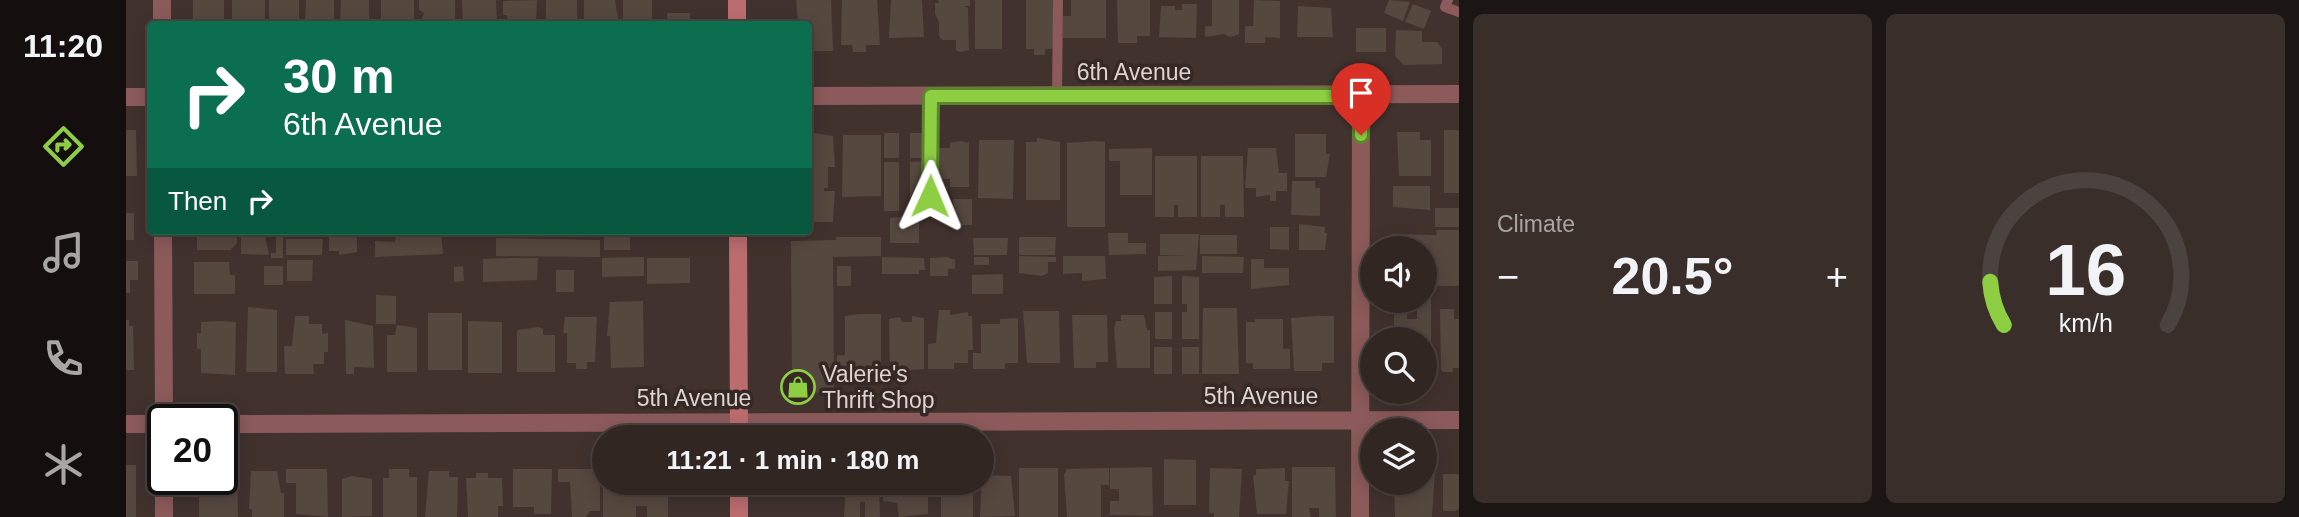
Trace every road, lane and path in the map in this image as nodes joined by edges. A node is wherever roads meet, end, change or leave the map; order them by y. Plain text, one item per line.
1 (162, 0) edge
2 (737, 0) edge
3 (1058, 0) edge
4 (1446, 3) edge
5 (1459, 12) edge
6 (162, 21) edge
7 (737, 21) edge
8 (1459, 94) edge
9 (812, 96) edge
10 (931, 96) junction
11 (1057, 96) junction
12 (1361, 96) junction
13 (126, 97) edge
14 (147, 97) edge
15 (941, 205) dead end
16 (163, 235) edge
17 (738, 235) edge
18 (163, 404) edge
19 (1360, 418) edge
20 (1360, 420) edge
21 (1437, 420) edge
22 (1459, 420) edge
23 (147, 423) edge
24 (126, 424) edge
25 (238, 424) edge
26 (739, 425) edge
27 (994, 426) edge
28 (592, 428) edge
29 (164, 495) edge
30 (739, 495) edge
31 (1360, 495) edge
32 (164, 517) edge
33 (739, 517) edge
34 (1360, 517) edge

1 - 6 street
2 - 7 main road
3 - 11 lane
4 - 5 lane
8 - 12 street, 6th Avenue
9 - 10 street, 6th Avenue
10 - 11 street, 6th Avenue
10 - 15 lane
11 - 12 street, 6th Avenue
12 - 19 street
13 - 14 street
16 - 18 street
17 - 26 main road
20 - 27 street, 5th Avenue
21 - 22 street, 5th Avenue
23 - 24 street
25 - 28 street, 5th Avenue
29 - 32 street
30 - 33 main road
31 - 34 street

